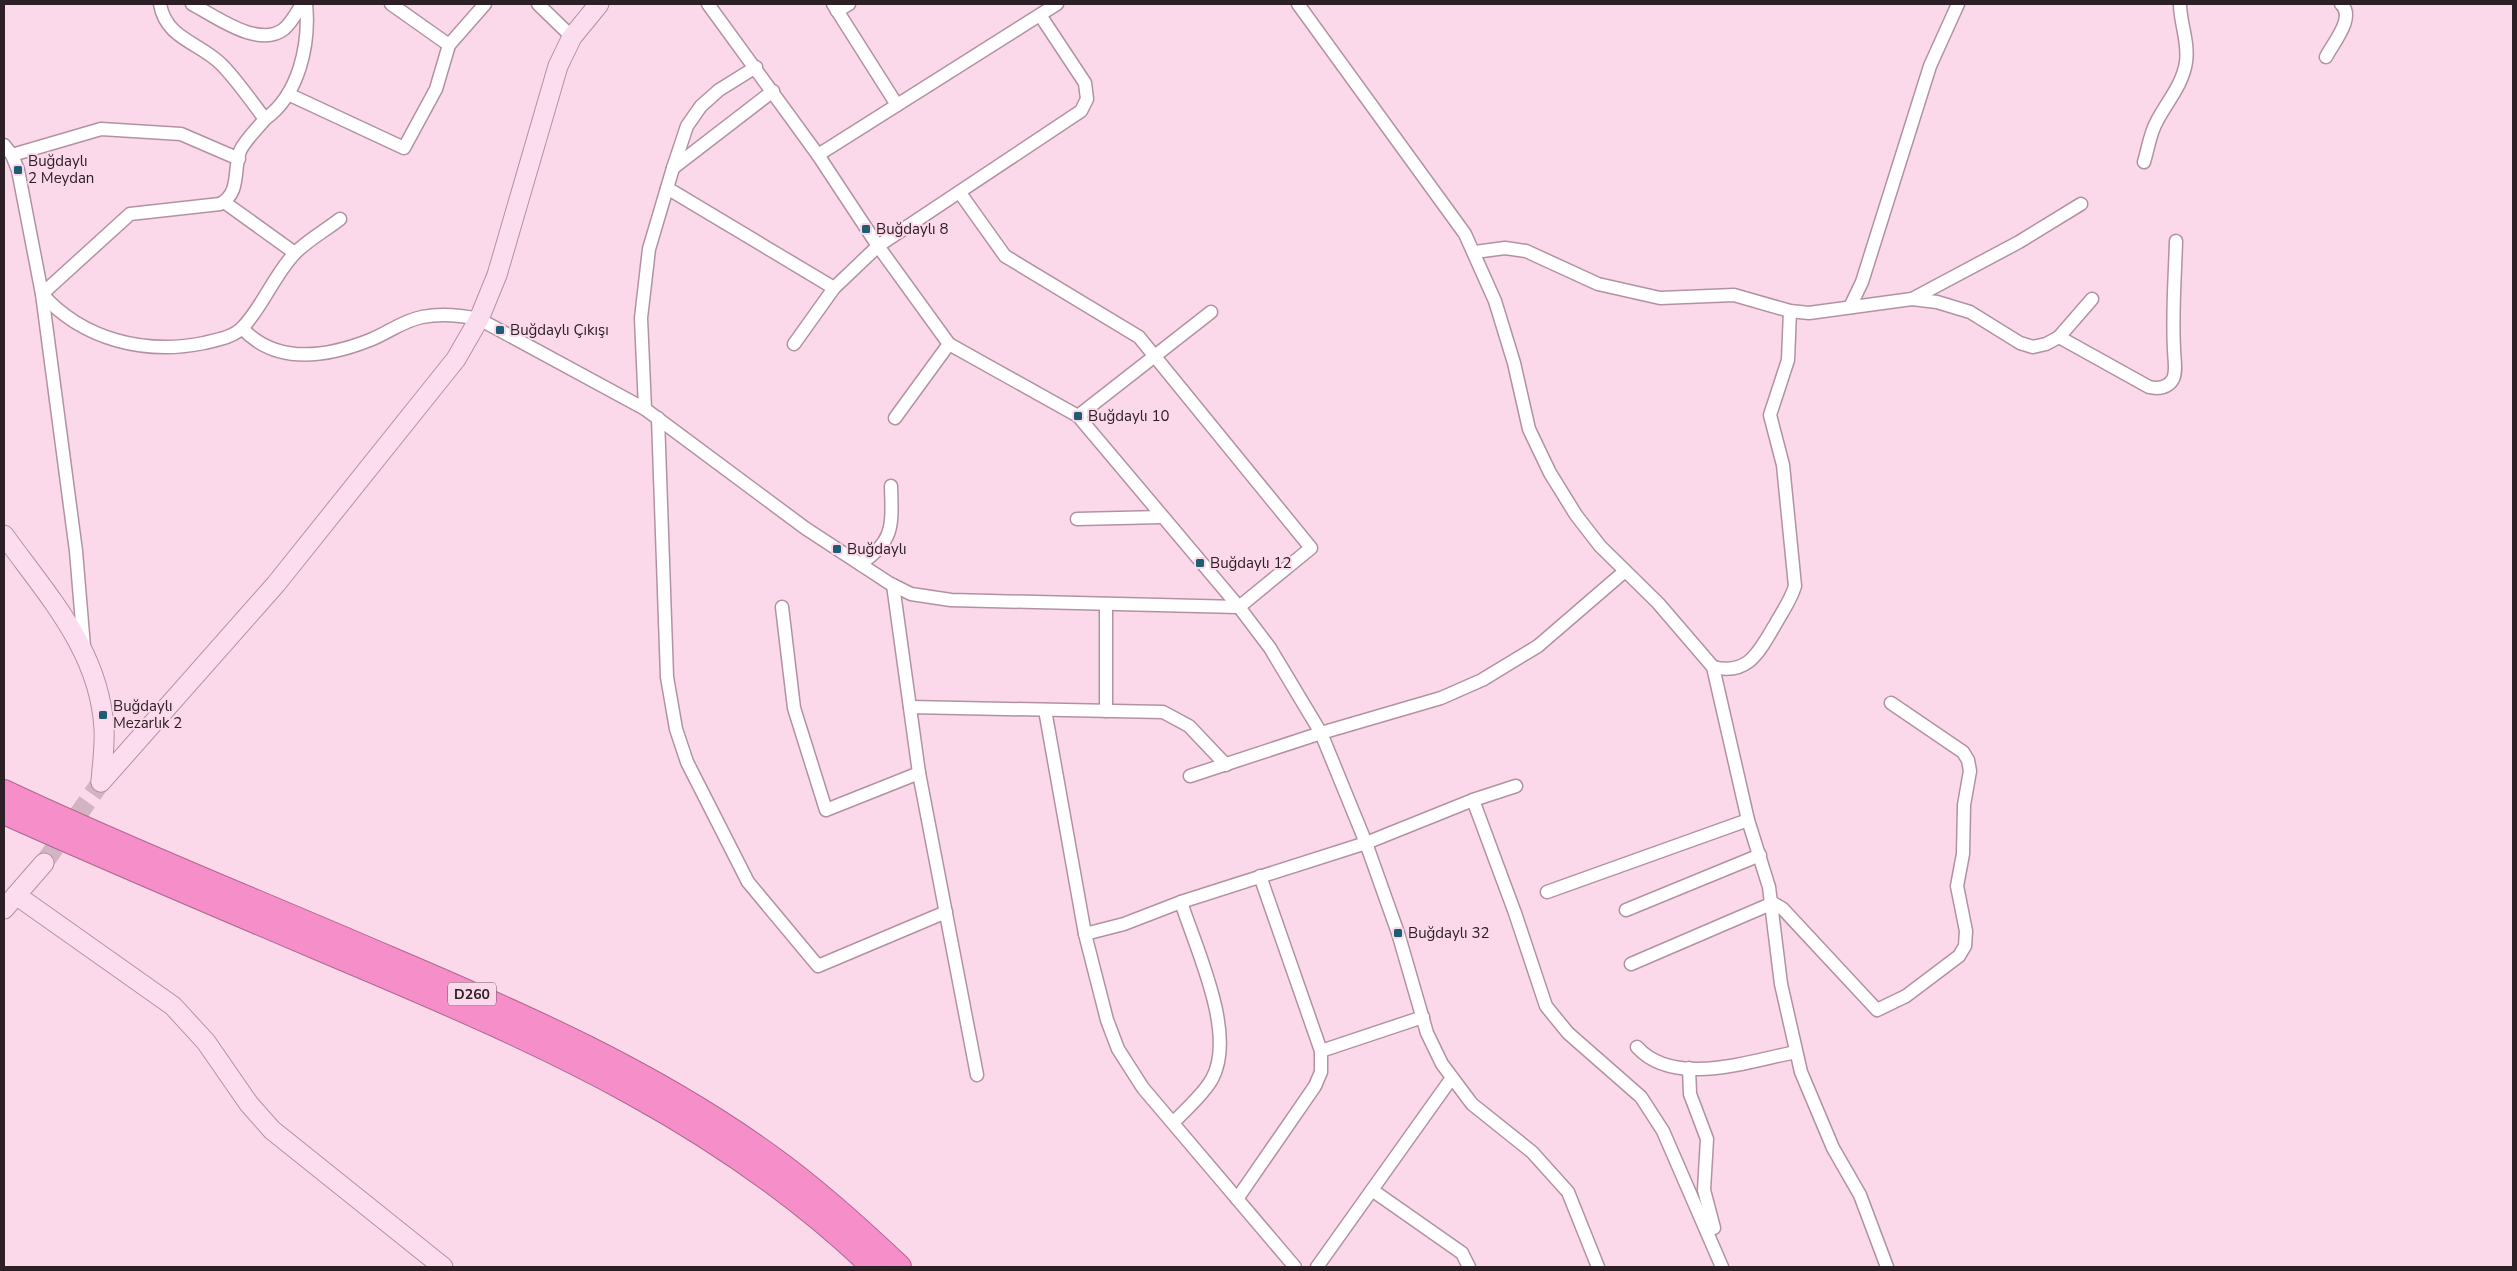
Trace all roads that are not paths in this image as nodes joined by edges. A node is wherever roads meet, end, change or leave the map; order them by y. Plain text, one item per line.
1 (160, 4) edge
2 (192, 4) edge
3 (304, 4) edge
4 (391, 4) edge
5 (485, 4) edge
6 (538, 4) edge
7 (599, 4) edge
8 (708, 4) edge
9 (849, 4) edge
10 (1057, 4) edge
11 (1298, 4) edge
12 (1958, 4) edge
13 (2180, 4) edge
14 (2341, 4) edge
15 (835, 8) edge
16 (1040, 14) junction
17 (572, 37) junction
18 (449, 45) junction
19 (2326, 57) dead end
20 (756, 67) junction
21 (773, 91) junction
22 (288, 94) junction
23 (897, 105) junction
24 (265, 119) junction
25 (4, 145) edge
26 (12, 155) junction
27 (818, 155) junction
28 (239, 159) junction
29 (2144, 162) dead end
30 (673, 168) junction
31 (667, 188) junction
32 (960, 193) junction
33 (224, 202) junction
34 (2081, 204) dead end
35 (340, 219) dead end
36 (2176, 241) dead end
37 (878, 246) junction
38 (1475, 252) junction
39 (295, 253) junction
40 (834, 288) junction
41 (42, 294) junction
42 (1912, 299) junction
43 (2092, 300) dead end
44 (1850, 307) junction
45 (1211, 312) dead end
46 (1790, 312) junction
47 (479, 319) junction
48 (242, 328) junction
49 (2059, 337) junction
50 (794, 344) dead end
51 (949, 344) junction
52 (1155, 356) junction
53 (645, 408) junction
54 (1078, 416) junction
55 (658, 418) junction
56 (895, 418) dead end
57 (891, 486) dead end
58 (1162, 517) junction
59 (1077, 519) dead end
60 (4, 535) edge
61 (860, 564) junction
62 (1625, 571) junction
63 (893, 585) junction
64 (1106, 604) junction
65 (782, 607) dead end
66 (1239, 607) junction
67 (84, 652) junction
68 (1713, 667) junction
69 (1891, 703) dead end
70 (910, 707) junction
71 (1045, 710) junction
72 (1106, 711) junction
73 (1321, 733) junction
74 (1226, 765) junction
75 (919, 773) junction
76 (1190, 776) dead end
77 (1516, 786) dead end
78 (4, 792) edge
79 (1473, 800) junction
80 (4, 812) edge
81 (1748, 820) junction
82 (1366, 843) junction
83 (1760, 855) junction
84 (44, 863) tunnel mouth
85 (1260, 876) junction
86 (1547, 892) dead end
87 (16, 895) junction
88 (1181, 902) junction
89 (1770, 903) junction
90 (4, 909) edge
91 (1626, 910) dead end
92 (946, 912) junction
93 (1085, 934) junction
94 (1631, 964) dead end
95 (1423, 1017) junction
96 (1637, 1047) dead end
97 (1321, 1051) junction
98 (1796, 1052) junction
99 (1689, 1068) junction
100 (977, 1075) dead end
101 (1451, 1079) junction
102 (1174, 1122) junction
103 (1372, 1190) junction
104 (1237, 1199) junction
105 (1713, 1244) junction
106 (443, 1267) edge
107 (874, 1267) edge
108 (899, 1267) edge
109 (1295, 1267) edge
110 (1317, 1267) edge
111 (1469, 1267) edge
112 (1598, 1267) edge
113 (1722, 1267) edge
114 (1887, 1267) edge

1 - 24 street
2 - 3 street
3 - 22 street
4 - 18 street
5 - 18 street
6 - 17 street
7 - 17 street
8 - 20 street
9 - 15 street
10 - 16 street
11 - 38 street
12 - 44 street
13 - 29 street
14 - 19 street
15 - 23 street
16 - 23 street
16 - 32 street
17 - 47 street
18 - 22 street
20 - 21 street
20 - 30 street
21 - 27 street
21 - 30 street
22 - 24 street
23 - 27 street
24 - 28 street
25 - 26 street
26 - 28 street
26 - 41 street
27 - 37 street
28 - 33 street
30 - 31 street
31 - 40 street
31 - 53 street
32 - 37 street
32 - 52 street
33 - 39 street
33 - 41 street
34 - 42 street
35 - 39 street
36 - 49 street
37 - 40 street
37 - 51 street
38 - 46 street
38 - 62 street
39 - 48 street
40 - 50 street
41 - 48 street
41 - 67 street
42 - 44 street
42 - 49 street
43 - 49 street
44 - 46 street
45 - 52 street
46 - 68 street
47 - 48 street
47 - 53 street
47 - 67 street
51 - 54 street
51 - 56 street
52 - 54 street
52 - 66 street
53 - 55 street
54 - 58 street
55 - 61 street
55 - 92 street
57 - 61 street
58 - 59 street
58 - 66 street
60 - 67 street
61 - 63 street
62 - 68 street
62 - 73 street
63 - 64 street
63 - 70 street
64 - 66 street
64 - 72 street
65 - 75 street
66 - 73 street
68 - 81 street
69 - 89 street
70 - 71 street
70 - 75 street
71 - 72 street
71 - 93 street
72 - 74 street
73 - 74 street
73 - 82 street
74 - 76 street
75 - 92 street
77 - 79 street
78 - 108 highway, D260
79 - 82 street
79 - 105 street
80 - 107 highway, D260
81 - 83 street
81 - 86 street
82 - 85 street
82 - 95 street
83 - 89 street
83 - 91 street
84 - 87 street
85 - 88 street
85 - 97 street
87 - 90 street
87 - 106 street
88 - 93 street
88 - 102 street
89 - 94 street
89 - 98 street
92 - 100 street
93 - 102 street
95 - 97 street
95 - 101 street
96 - 99 street
97 - 104 street
98 - 99 street
98 - 114 street
99 - 105 street
101 - 103 street
101 - 112 street
102 - 104 street
103 - 110 street
103 - 111 street
104 - 109 street
105 - 113 street

